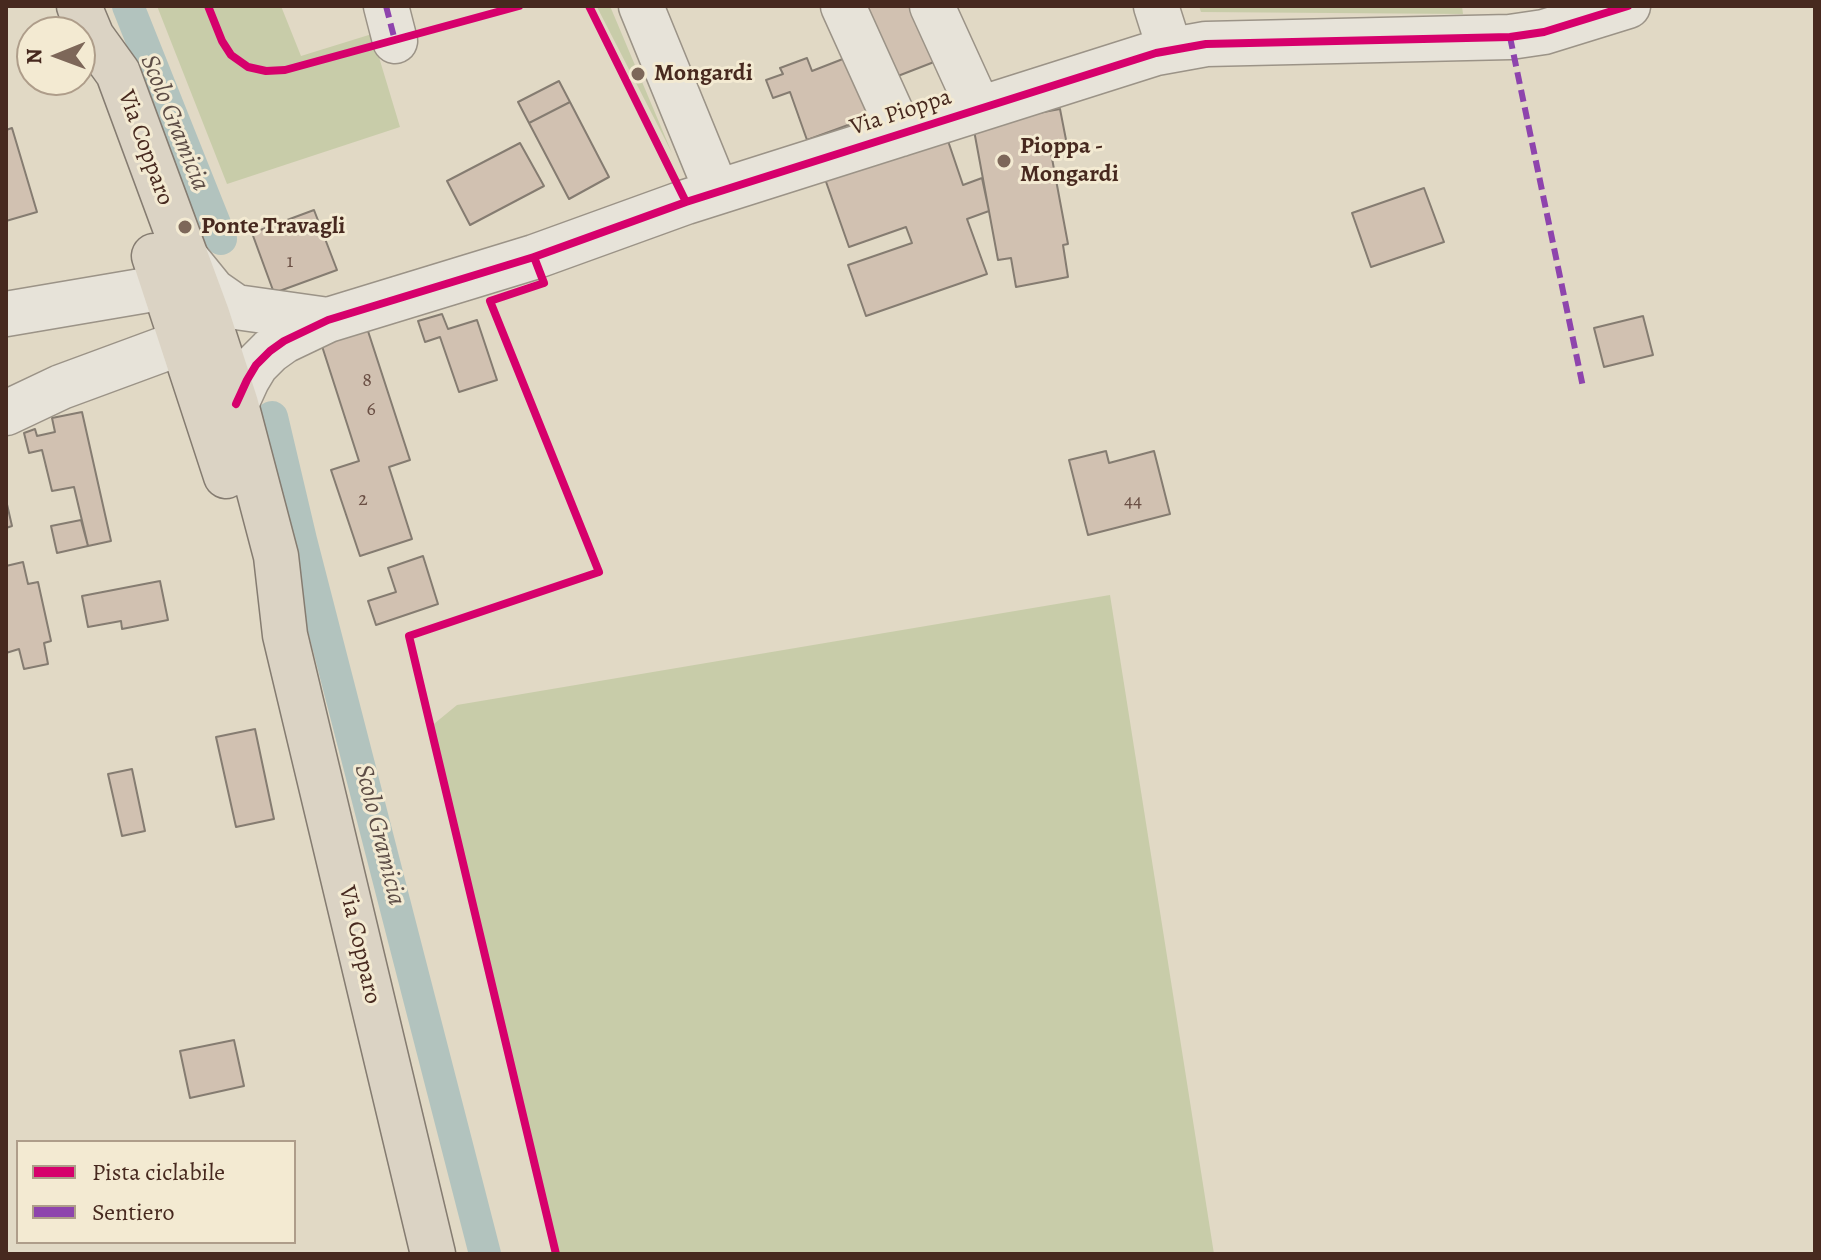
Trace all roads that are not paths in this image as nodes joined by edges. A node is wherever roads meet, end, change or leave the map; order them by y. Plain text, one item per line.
1 (641, 6) edge
2 (843, 6) edge
3 (932, 6) edge
4 (1156, 6) edge
5 (1628, 6) edge
6 (1170, 50) junction
7 (96, 73) edge
8 (979, 109) junction
9 (901, 134) junction
10 (717, 192) junction
11 (176, 273) junction
12 (6, 314) edge
13 (328, 320) junction
14 (211, 327) junction
15 (284, 341) junction
16 (236, 404) junction
17 (6, 413) edge
18 (285, 635) junction
19 (433, 1254) edge

1 - 10 street
2 - 9 street, Via Pioppa
3 - 8 street, Via Pioppa
4 - 6 street
5 - 6 street, Via Pioppa
6 - 8 street, Via Pioppa
7 - 11 main road, Via Copparo
8 - 9 street, Via Pioppa
9 - 10 street, Via Pioppa
10 - 13 street, Via Pioppa
11 - 12 street
11 - 14 main road, Via Copparo
11 - 14 street
13 - 14 street, Via Pioppa
13 - 15 street, Via Pioppa
14 - 15 street
14 - 16 main road, Via Copparo
14 - 17 street
14 - 18 main road, Via Copparo
15 - 16 street, Via Pioppa
16 - 18 main road, Via Copparo
18 - 19 main road, Via Copparo

